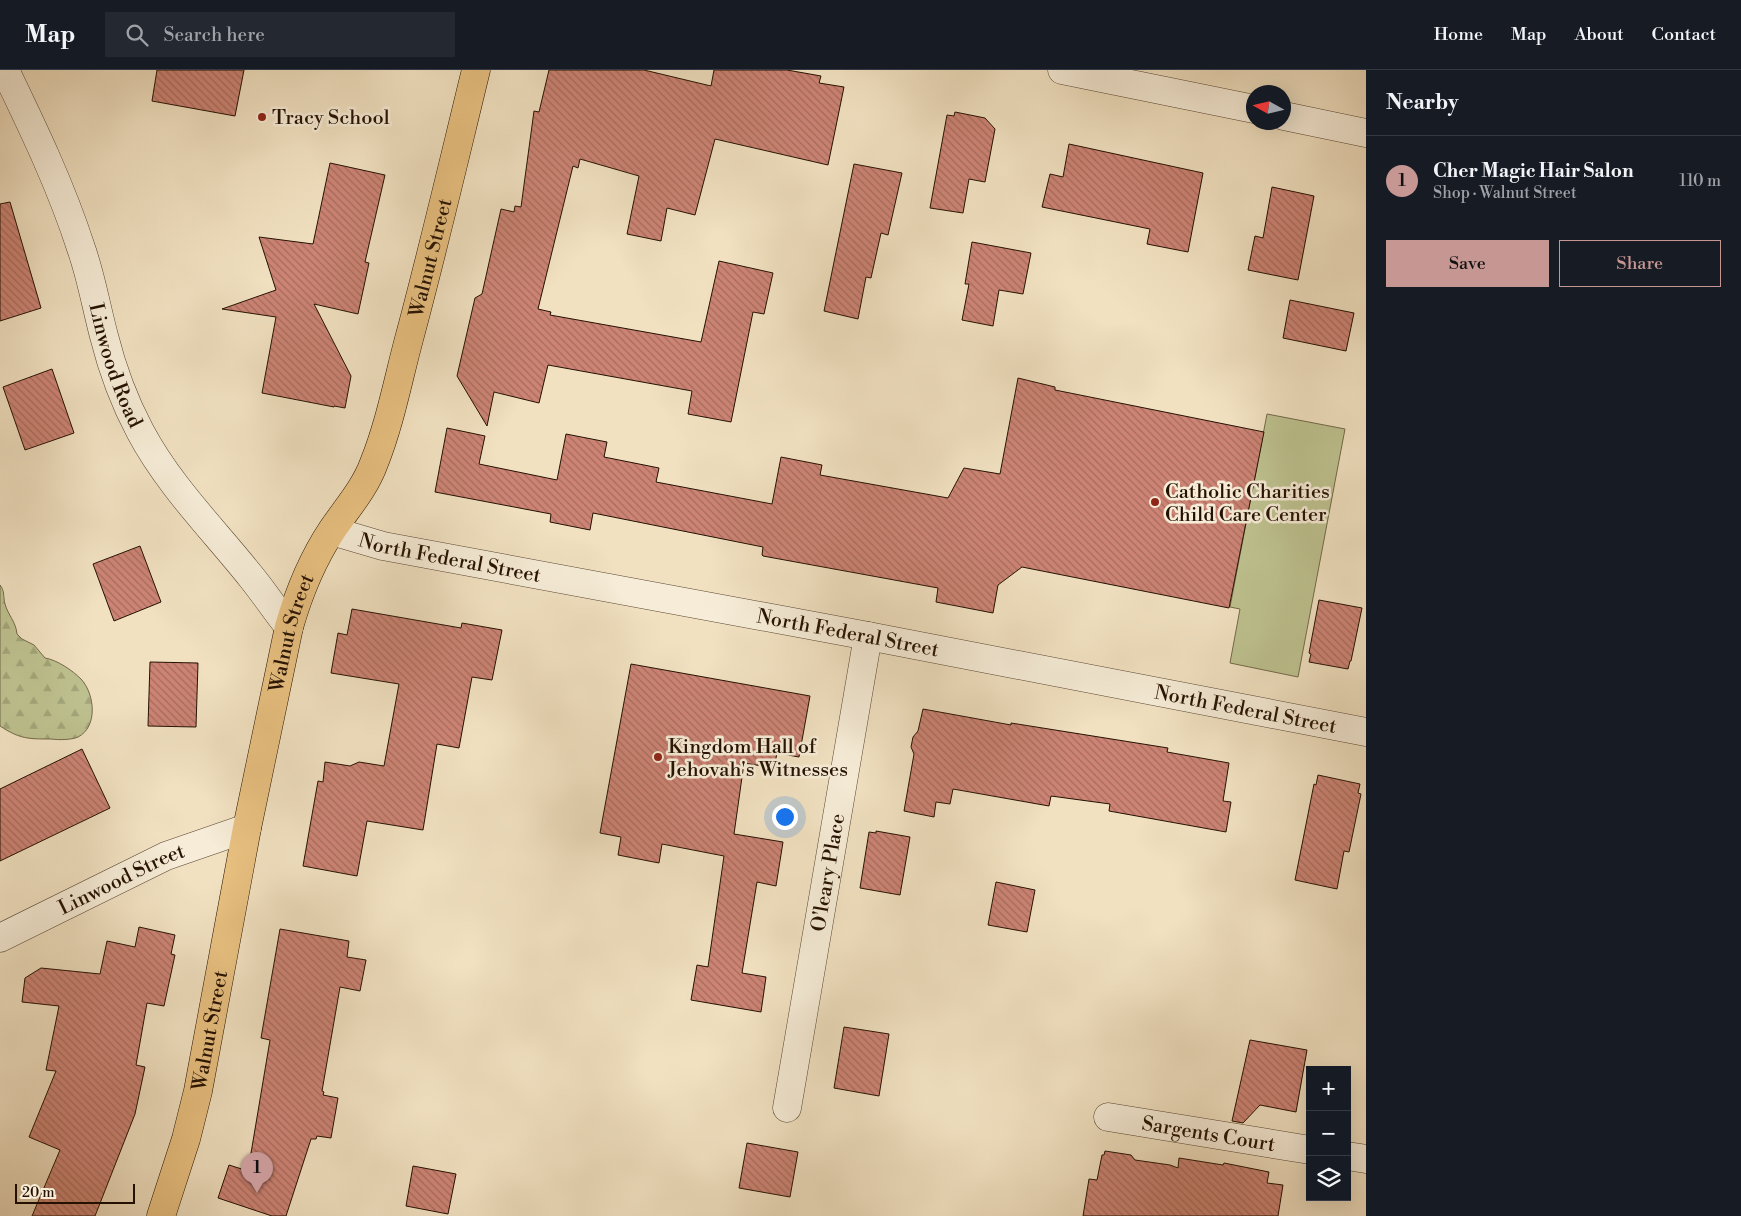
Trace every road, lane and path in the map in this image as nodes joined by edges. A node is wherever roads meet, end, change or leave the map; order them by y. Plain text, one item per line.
1 (5, 70) edge
2 (476, 70) edge
3 (1062, 70) edge
4 (1246, 108) edge
5 (1291, 117) edge
6 (1366, 133) edge
7 (332, 531) junction
8 (289, 627) junction
9 (868, 636) junction
10 (1366, 732) edge
11 (247, 828) junction
12 (0, 938) edge
13 (787, 1108) dead end
14 (1108, 1116) dead end
15 (1306, 1149) edge
16 (1351, 1157) edge
17 (1366, 1159) edge
18 (161, 1216) edge

1 - 8 street, Linwood Road
2 - 7 main road, Walnut Street
3 - 4 street
5 - 6 street
7 - 8 main road, Walnut Street
7 - 9 street, North Federal Street
8 - 11 main road, Walnut Street
9 - 10 street, North Federal Street
9 - 13 street, O'leary Place
11 - 12 street, Linwood Street
11 - 18 main road, Walnut Street
14 - 15 street, Sargents Court
16 - 17 street

